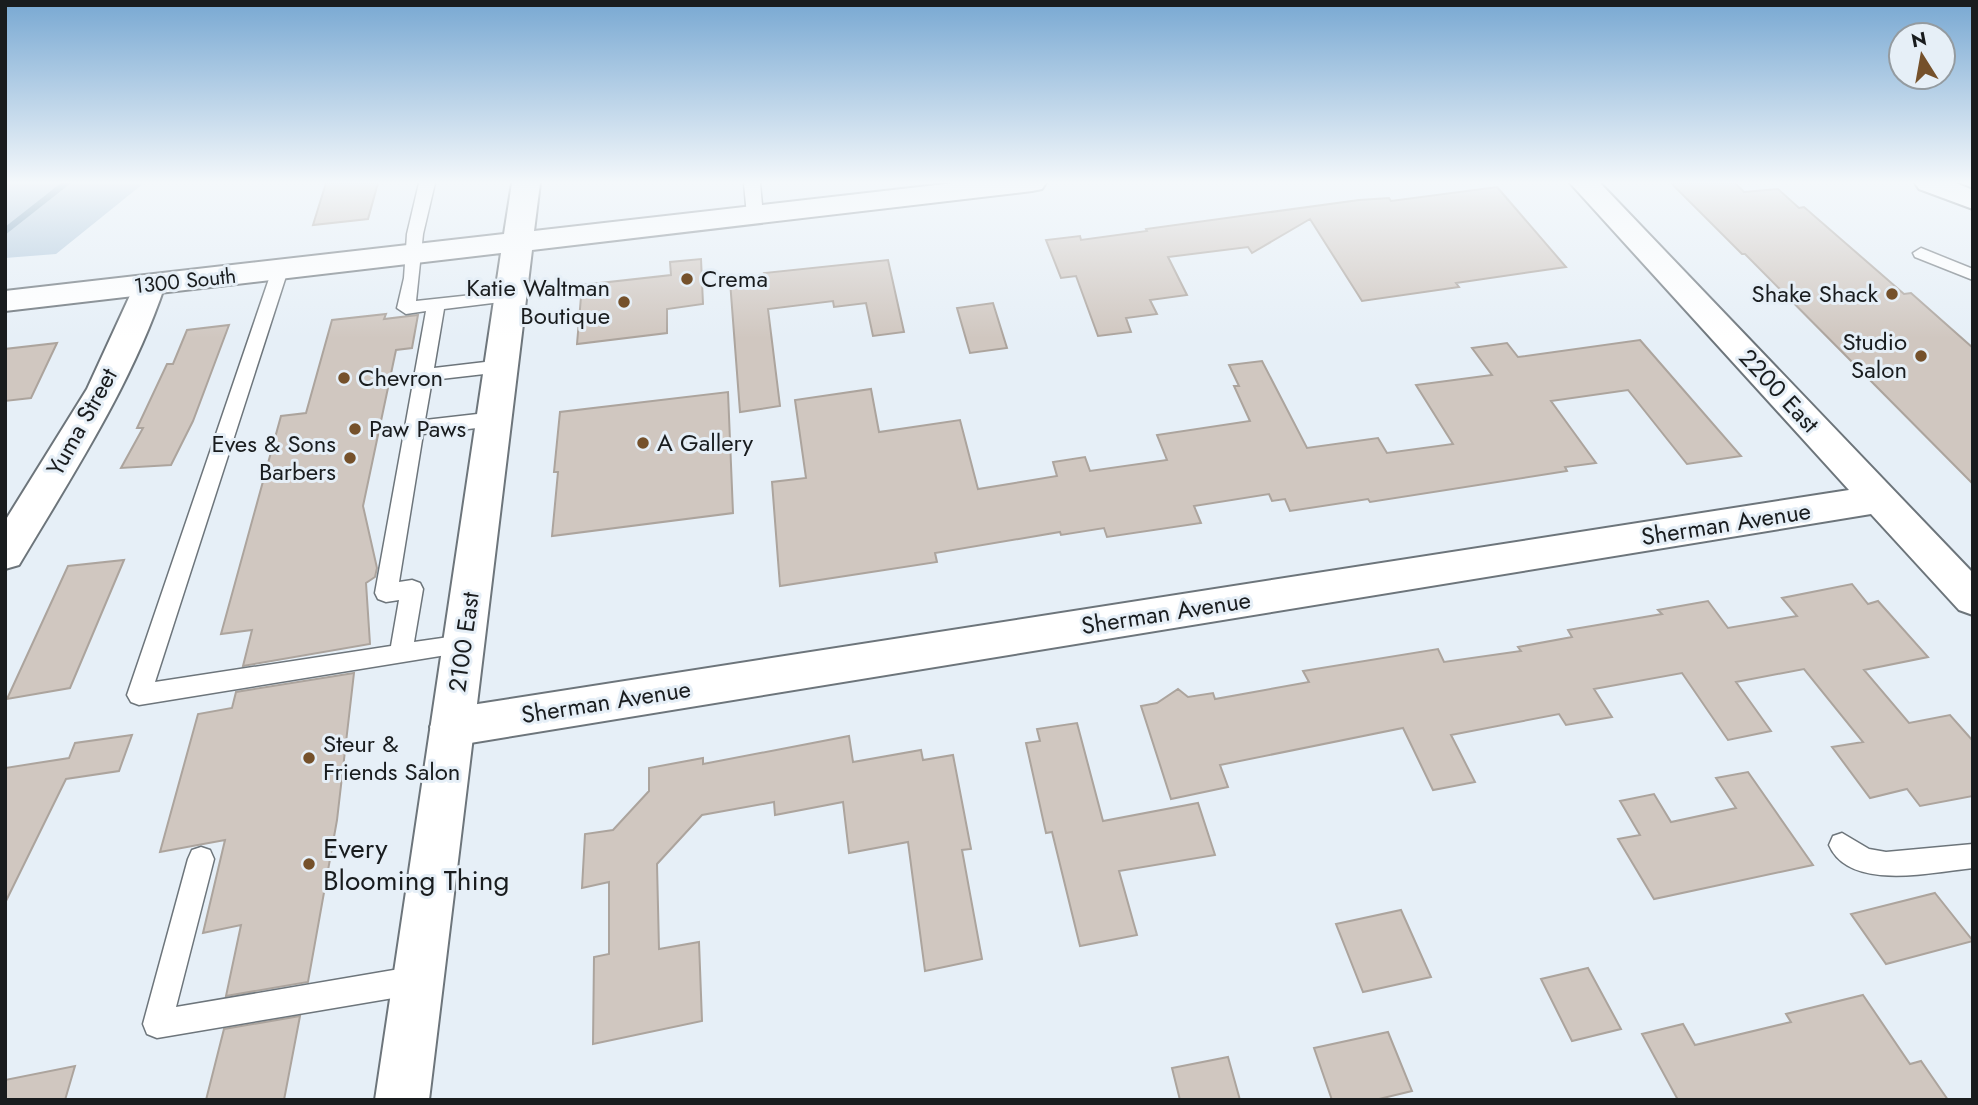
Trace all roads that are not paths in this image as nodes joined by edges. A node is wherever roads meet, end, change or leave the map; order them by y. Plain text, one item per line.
1 (415, 235) edge
2 (518, 235) edge
3 (588, 235) edge
4 (1632, 235) edge
5 (517, 243) junction
6 (1921, 254) dead end
7 (413, 255) junction
8 (280, 270) junction
9 (1973, 275) edge
10 (149, 285) junction
11 (509, 296) junction
12 (5, 301) edge
13 (436, 304) junction
14 (502, 366) junction
15 (424, 375) junction
16 (495, 419) junction
17 (414, 428) junction
18 (1879, 499) junction
19 (5, 554) edge
20 (1973, 599) edge
21 (463, 644) junction
22 (401, 654) junction
23 (452, 727) junction
24 (1843, 845) dead end
25 (1973, 856) edge
26 (201, 859) dead end
27 (417, 980) junction
28 (402, 1100) edge

1 - 7 lane
2 - 5 street, 2100 East
3 - 5 street, 1300 South
4 - 18 street, 2200 East
5 - 7 street, 1300 South
5 - 11 street, 2100 East
6 - 9 lane
7 - 8 street, 1300 South
7 - 13 lane
8 - 10 street, 1300 South
8 - 22 lane
10 - 12 street, 1300 South
10 - 19 street, Yuma Street
11 - 13 lane
11 - 14 street, 2100 East
13 - 15 lane
14 - 15 lane
14 - 16 street, 2100 East
15 - 17 lane
16 - 17 lane
16 - 21 street, 2100 East
17 - 22 lane
18 - 20 street, 2200 East
18 - 23 street, Sherman Avenue
21 - 22 lane
21 - 23 street, 2100 East
23 - 27 street, 2100 East
24 - 25 lane
26 - 27 lane
27 - 28 street, 2100 East

